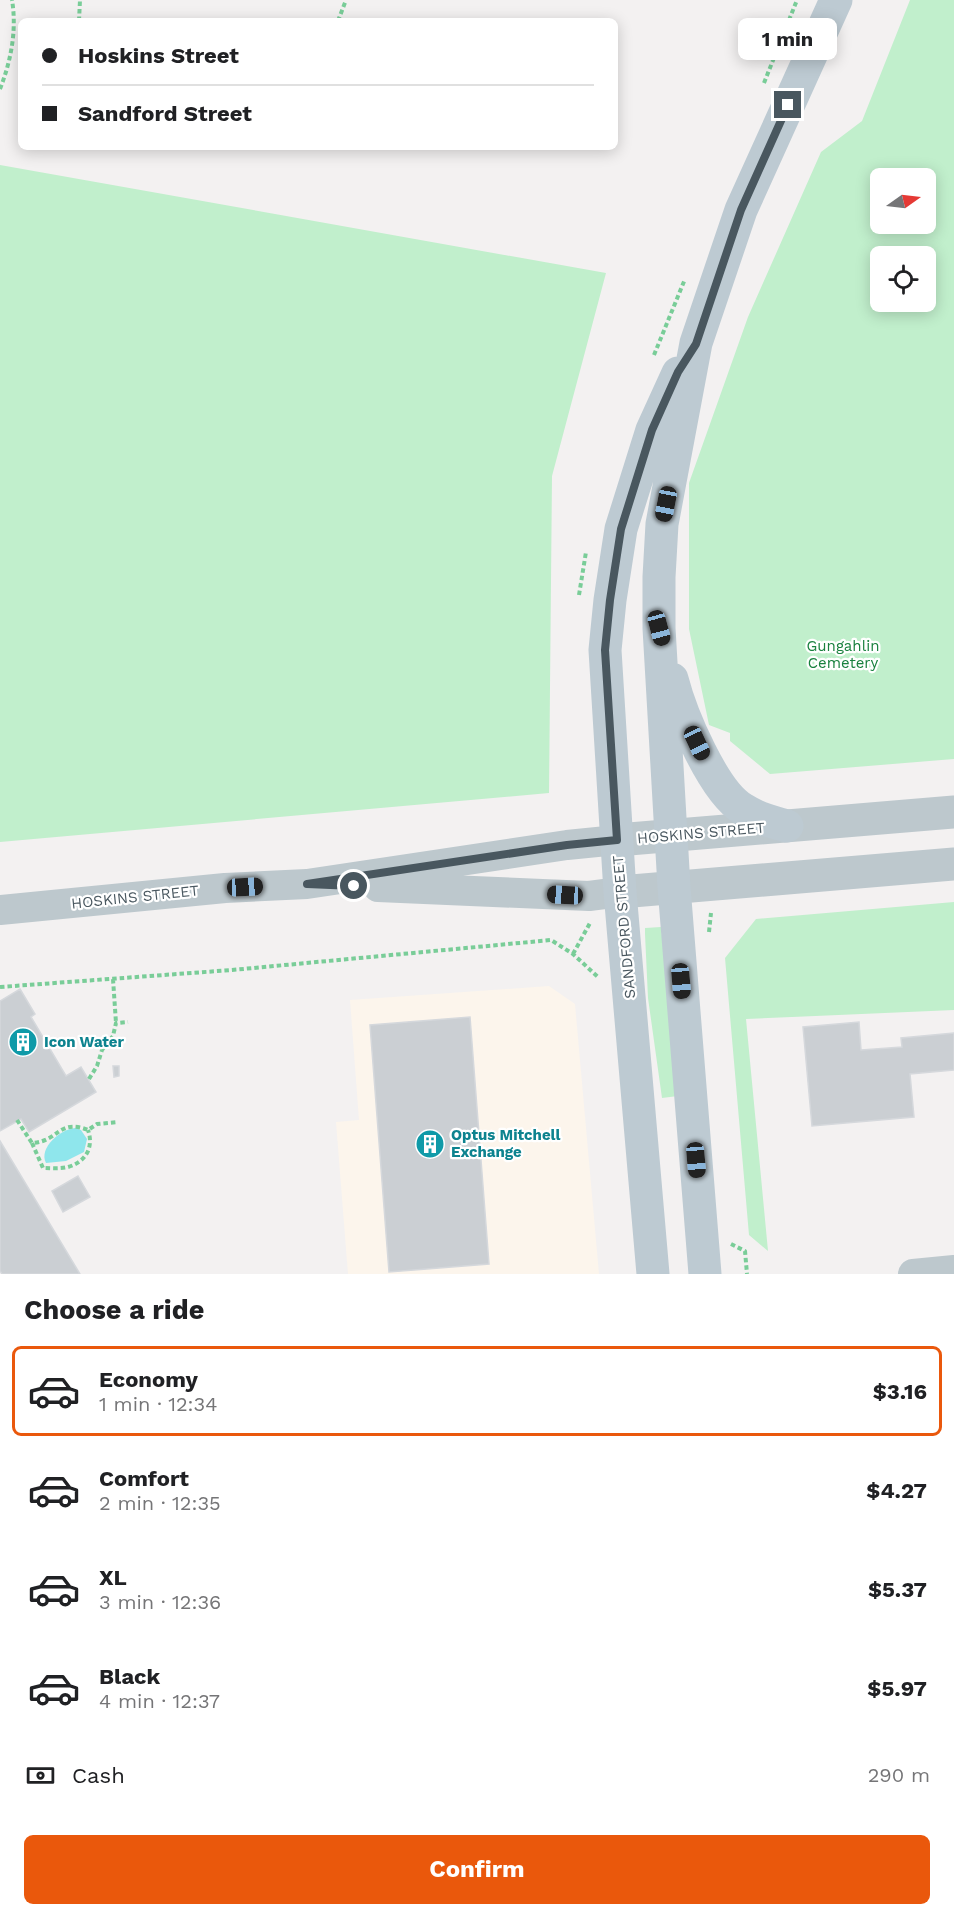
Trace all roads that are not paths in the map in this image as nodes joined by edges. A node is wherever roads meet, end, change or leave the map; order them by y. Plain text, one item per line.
1 (836, 0) edge
2 (696, 344) junction
3 (659, 628) junction
4 (954, 812) edge
5 (787, 826) junction
6 (671, 836) junction
7 (617, 840) junction
8 (954, 864) edge
9 (307, 884) junction
10 (674, 887) junction
11 (620, 892) junction
12 (0, 910) edge
13 (954, 1270) edge
14 (653, 1274) edge
15 (705, 1274) edge
16 (913, 1274) edge

1 - 2 main road, SANDFORD STREET
2 - 3 main road, SANDFORD STREET
2 - 7 main road, SANDFORD STREET
3 - 5 main road
3 - 6 main road, SANDFORD STREET
4 - 5 street, HOSKINS STREET
5 - 6 street, HOSKINS STREET
6 - 7 street, HOSKINS STREET
6 - 10 main road, SANDFORD STREET
7 - 9 street, HOSKINS STREET
7 - 11 main road, SANDFORD STREET
8 - 10 street, HOSKINS STREET
9 - 11 street, HOSKINS STREET
9 - 12 street, HOSKINS STREET
10 - 11 street, HOSKINS STREET
10 - 15 main road, SANDFORD STREET
11 - 14 main road, SANDFORD STREET
13 - 16 street

